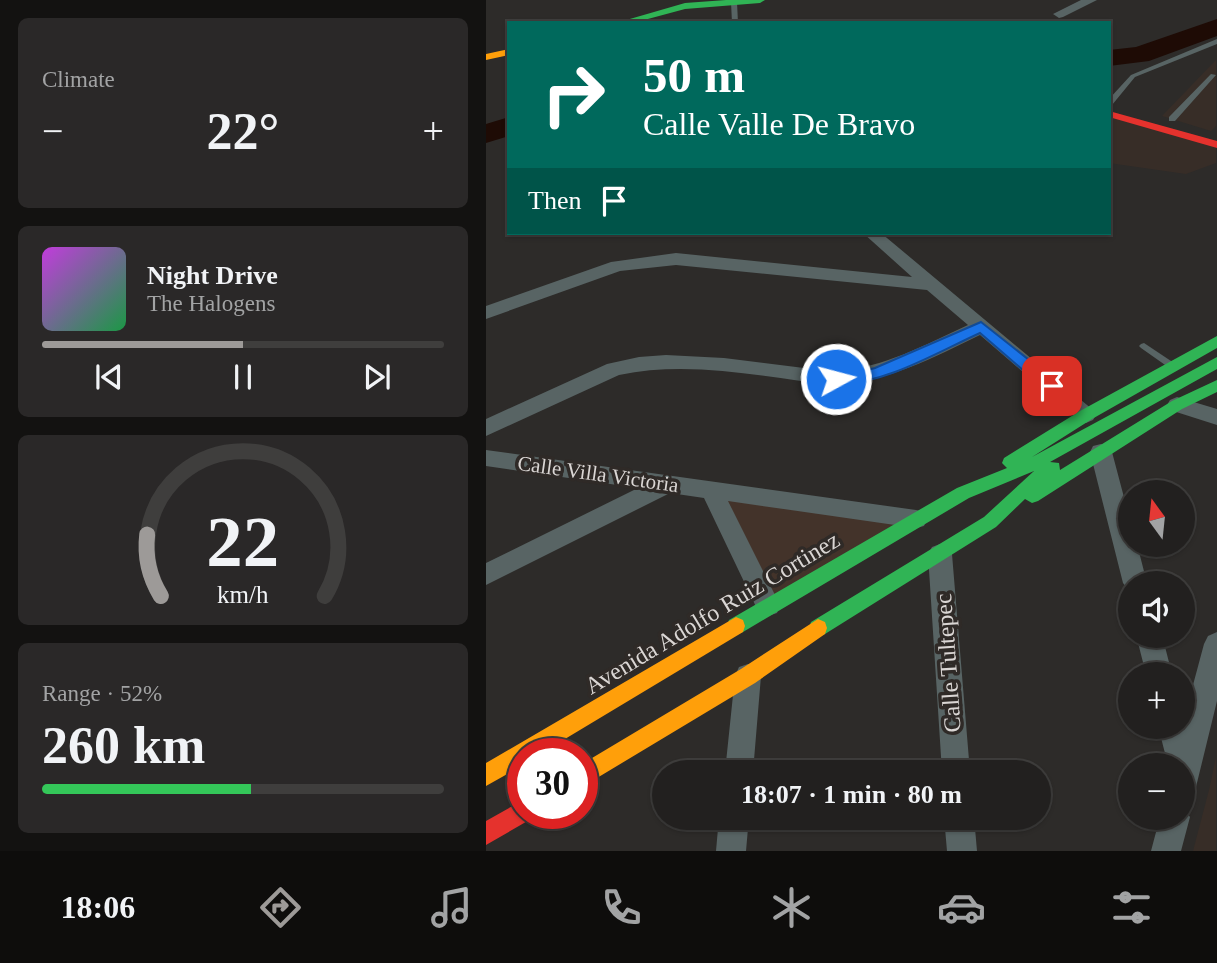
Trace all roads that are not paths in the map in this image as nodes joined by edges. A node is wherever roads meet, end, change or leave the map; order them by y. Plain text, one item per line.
1 (760, 0) edge
2 (1091, 0) edge
3 (734, 2) junction
4 (692, 3) edge
5 (1059, 14) dead end
6 (628, 21) edge
7 (691, 21) edge
8 (705, 21) edge
9 (735, 21) edge
10 (1216, 41) edge
11 (507, 52) edge
12 (486, 57) edge
13 (1213, 75) dead end
14 (1111, 101) edge
15 (1111, 104) edge
16 (1111, 115) edge
17 (1172, 119) junction
18 (1216, 133) edge
19 (1216, 145) edge
20 (873, 235) edge
21 (933, 285) junction
22 (486, 313) edge
23 (981, 327) junction
24 (1216, 341) edge
25 (1144, 346) dead end
26 (1216, 362) edge
27 (1171, 365) junction
28 (1216, 376) edge
29 (1216, 385) edge
30 (1177, 405) junction
31 (1086, 415) junction
32 (1216, 418) edge
33 (486, 428) edge
34 (1101, 452) junction
35 (486, 458) edge
36 (1034, 471) junction
37 (667, 484) junction
38 (711, 490) junction
39 (963, 493) junction
40 (916, 519) junction
41 (990, 523) junction
42 (940, 554) junction
43 (1132, 571) edge
44 (486, 575) edge
45 (768, 605) junction
46 (1216, 644) edge
47 (748, 676) junction
48 (1188, 753) edge
49 (740, 760) edge
50 (955, 760) edge
51 (598, 766) edge
52 (486, 775) edge
53 (733, 830) edge
54 (960, 830) edge
55 (1172, 830) edge
56 (731, 851) edge
57 (962, 851) edge
58 (1166, 851) edge

1 - 3 main road
2 - 5 street
3 - 4 main road
3 - 9 lane
4 - 6 main road
4 - 7 main road
4 - 8 main road
10 - 14 lane
11 - 12 main road
13 - 17 lane
15 - 17 main road
16 - 19 main road
17 - 18 main road
20 - 21 street
21 - 22 street
21 - 23 street
23 - 31 street
23 - 33 street
24 - 27 main road, Avenida Adolfo Ruiz Cortinez
25 - 27 lane
26 - 36 main road, Avenida Adolfo Ruiz Cortinez
27 - 31 main road, Avenida Adolfo Ruiz Cortinez
28 - 36 main road, Avenida Adolfo Ruiz Cortinez
29 - 30 main road, Avenida Adolfo Ruiz Cortinez
30 - 32 street
30 - 34 main road, Avenida Adolfo Ruiz Cortinez
31 - 39 main road, Avenida Adolfo Ruiz Cortinez
34 - 41 main road, Avenida Adolfo Ruiz Cortinez
34 - 43 street
35 - 37 street, Calle Villa Victoria
36 - 39 main road, Avenida Adolfo Ruiz Cortinez
36 - 41 main road, Avenida Adolfo Ruiz Cortinez
37 - 38 street, Calle Villa Victoria
37 - 44 street
38 - 40 street, Calle Villa Victoria
38 - 45 street
39 - 40 main road, Avenida Adolfo Ruiz Cortinez
40 - 45 main road, Avenida Adolfo Ruiz Cortinez
41 - 42 main road, Avenida Adolfo Ruiz Cortinez
42 - 47 main road, Avenida Adolfo Ruiz Cortinez
42 - 50 street, Calle Tultepec
45 - 52 main road, Avenida Adolfo Ruiz Cortinez
46 - 48 street
47 - 49 street
47 - 51 main road, Avenida Adolfo Ruiz Cortinez
53 - 56 street
54 - 57 street
55 - 58 street

